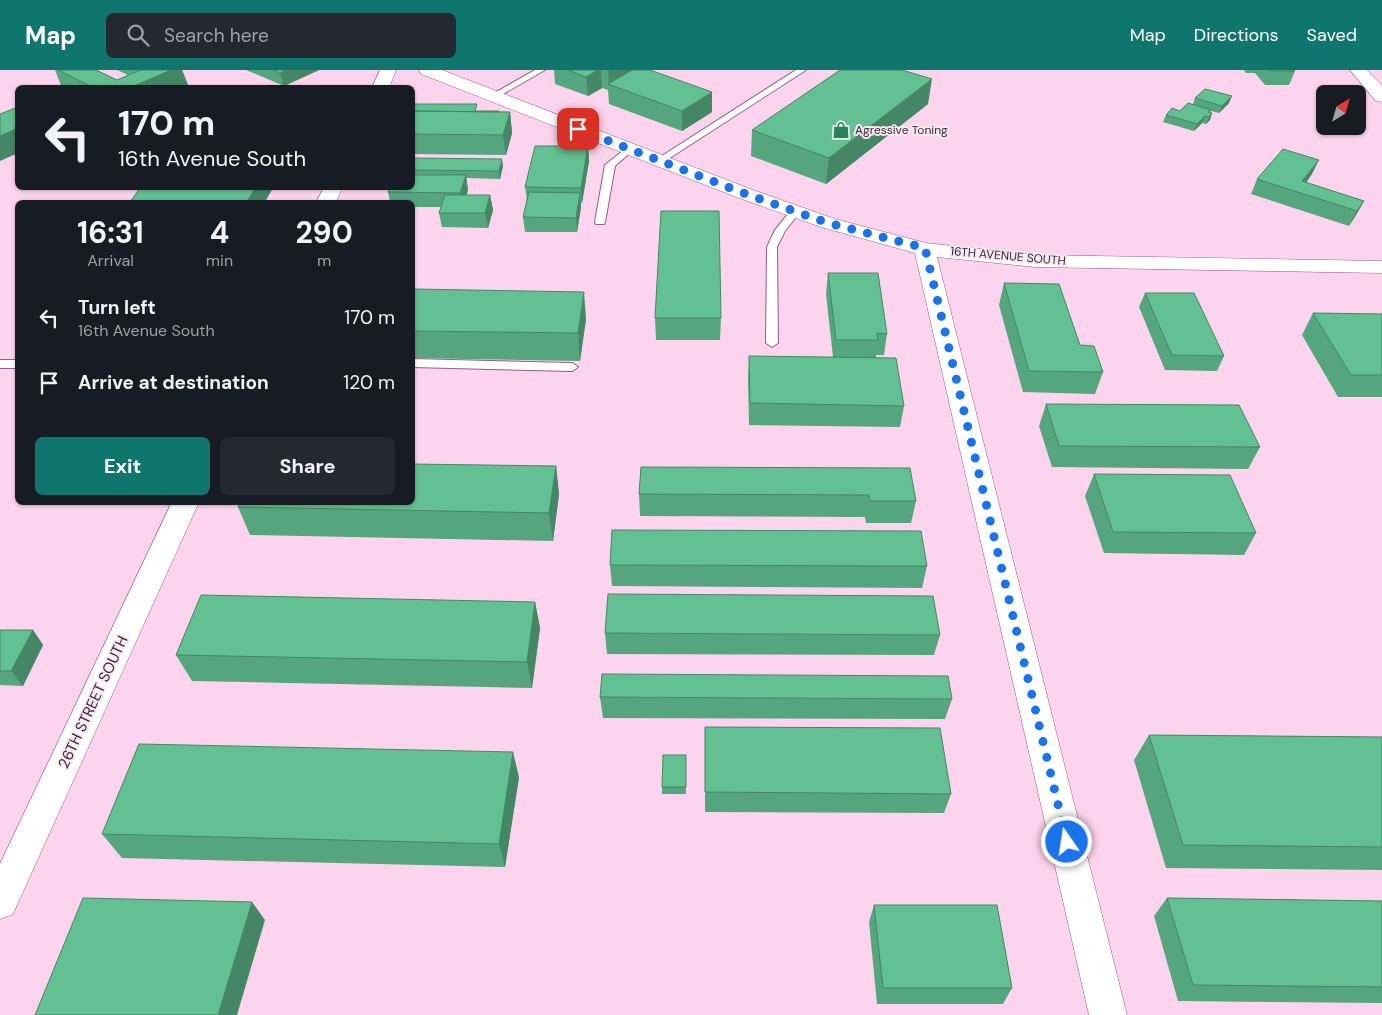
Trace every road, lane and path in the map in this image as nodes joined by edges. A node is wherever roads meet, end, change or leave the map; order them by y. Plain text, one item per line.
1 (388, 70) edge
2 (426, 70) edge
3 (541, 70) edge
4 (802, 70) edge
5 (1358, 70) edge
6 (381, 85) edge
7 (493, 96) junction
8 (1382, 98) edge
9 (629, 149) junction
10 (659, 160) junction
11 (796, 211) junction
12 (600, 222) dead end
13 (925, 248) junction
14 (1380, 269) edge
15 (772, 343) dead end
16 (415, 363) edge
17 (0, 364) edge
18 (15, 364) edge
19 (572, 367) dead end
20 (185, 505) edge
21 (0, 902) edge
22 (1108, 1015) edge

1 - 6 street
2 - 7 street, 16TH AVENUE SOUTH
3 - 7 lane
4 - 10 lane
5 - 8 street
7 - 9 street, 16TH AVENUE SOUTH
9 - 10 street, 16TH AVENUE SOUTH
9 - 12 lane
10 - 11 street, 16TH AVENUE SOUTH
11 - 13 street, 16TH AVENUE SOUTH
11 - 15 lane
13 - 14 street, 16TH AVENUE SOUTH
13 - 22 street
16 - 19 lane
17 - 18 lane
20 - 21 street, 26TH STREET SOUTH

